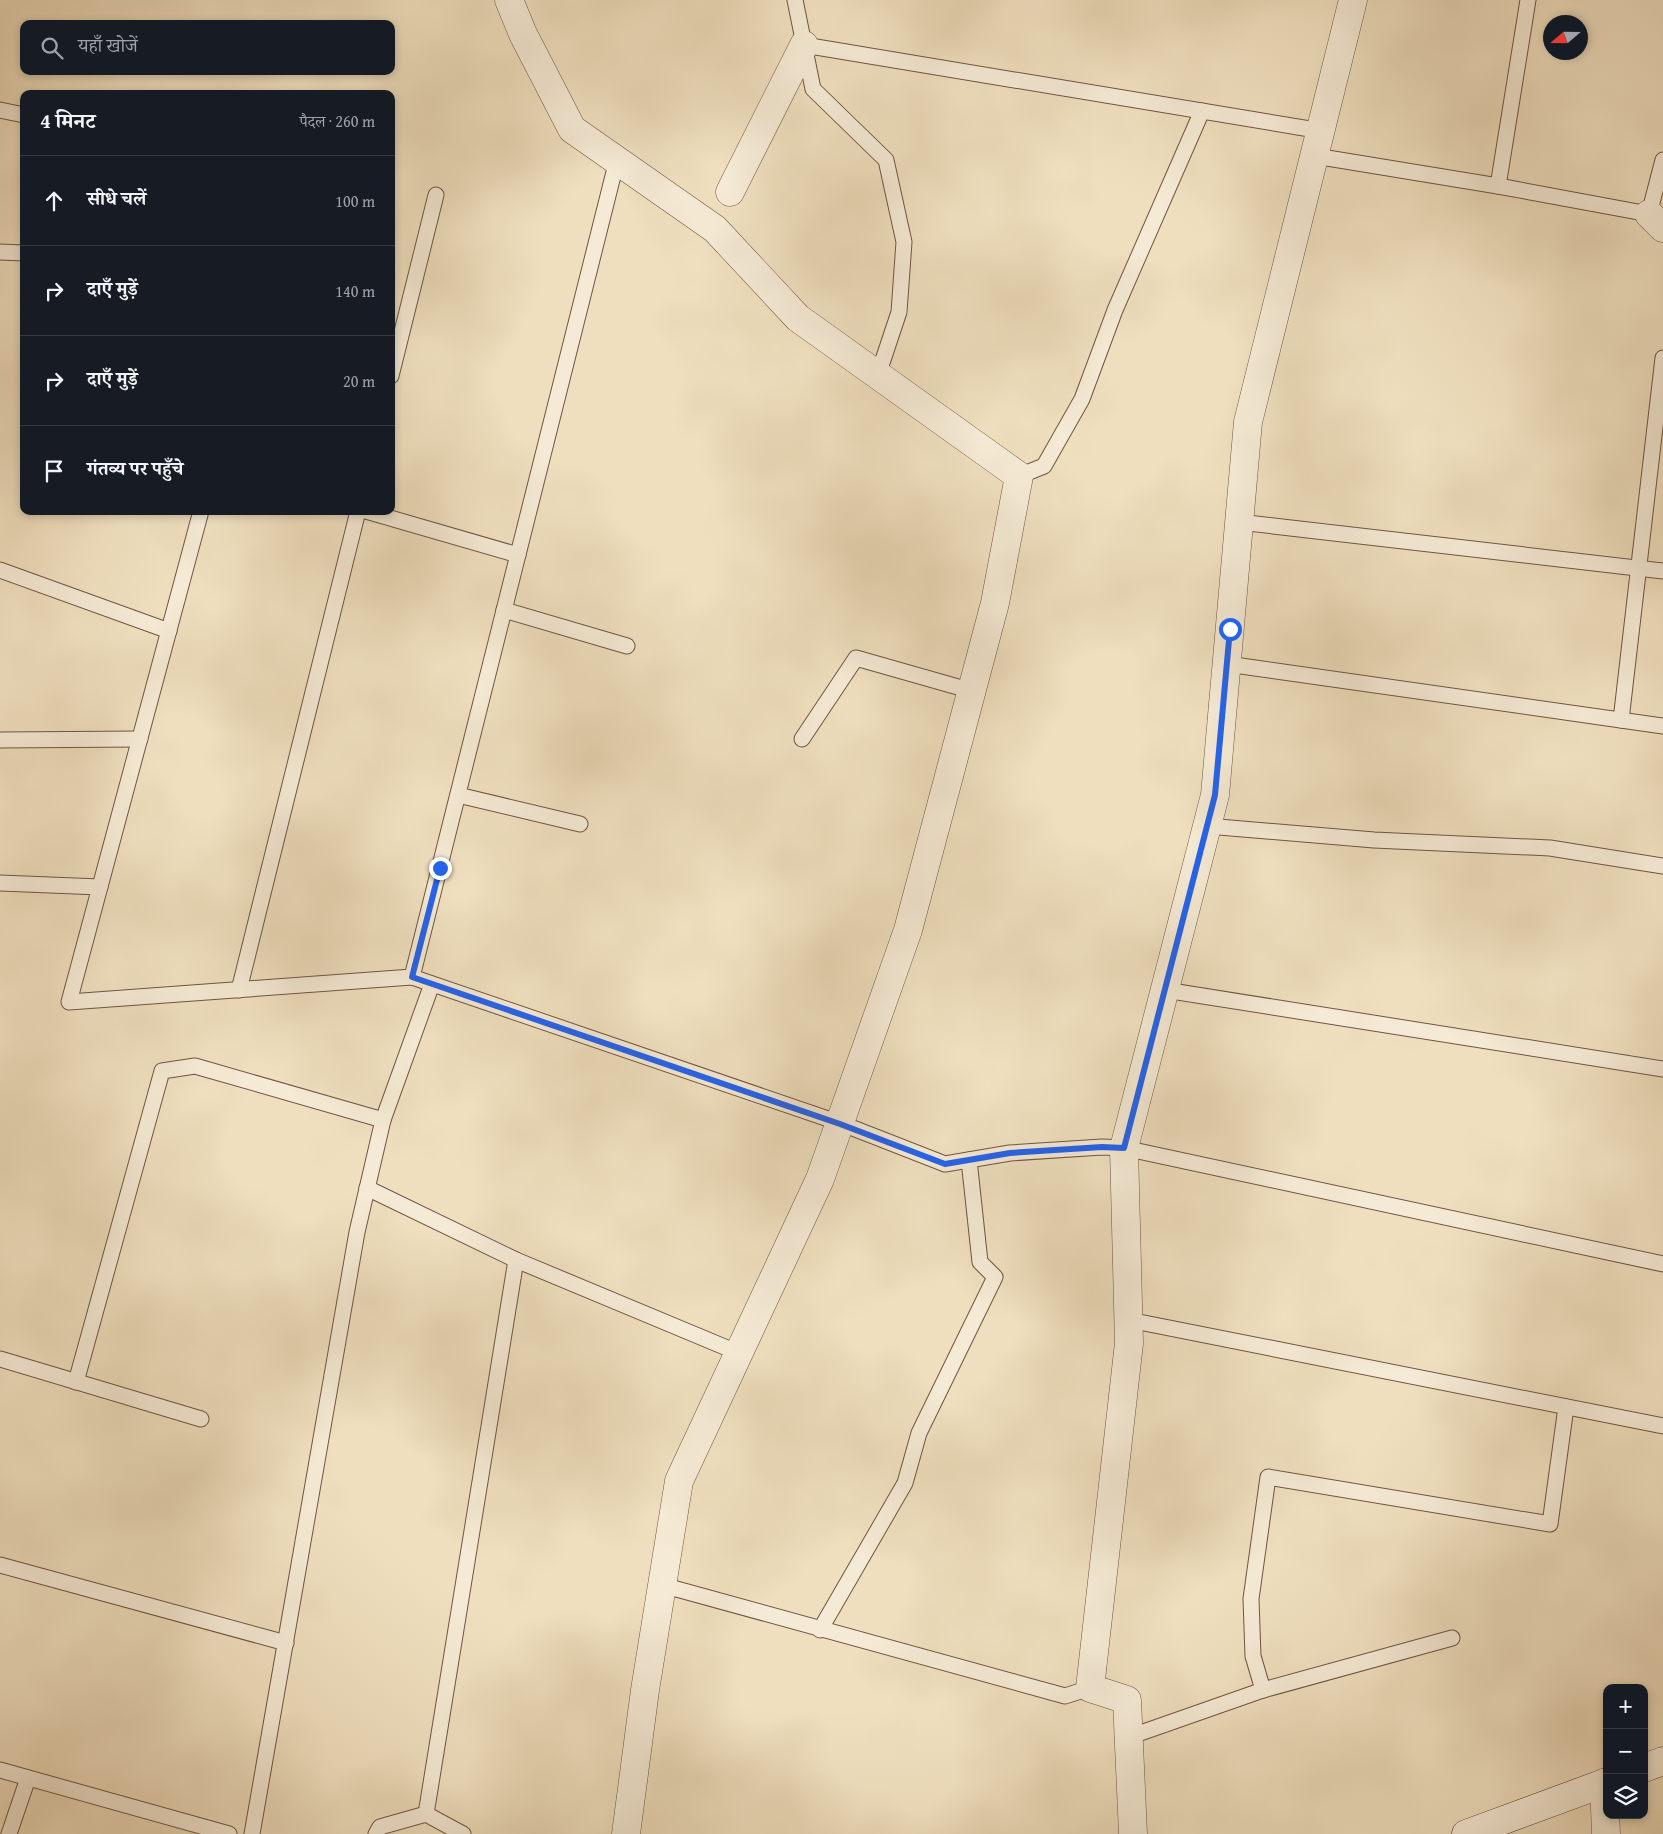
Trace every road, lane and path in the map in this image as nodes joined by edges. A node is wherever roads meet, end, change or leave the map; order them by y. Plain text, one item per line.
1 (510, 0) edge
2 (795, 0) edge
3 (1352, 0) edge
4 (1528, 0) edge
5 (804, 45) junction
6 (0, 110) edge
7 (1202, 111) junction
8 (20, 114) edge
9 (1318, 143) junction
10 (617, 160) junction
11 (1663, 160) edge
12 (1498, 186) junction
13 (730, 192) dead end
14 (436, 195) dead end
15 (1656, 221) edge
16 (0, 252) edge
17 (20, 253) edge
18 (1663, 358) edge
19 (395, 360) edge
20 (878, 375) junction
21 (1019, 476) junction
22 (200, 515) edge
23 (357, 515) edge
24 (380, 515) edge
25 (1239, 522) junction
26 (518, 554) junction
27 (1637, 568) junction
28 (0, 570) edge
29 (1663, 571) edge
30 (504, 610) junction
31 (169, 631) junction
32 (626, 646) dead end
33 (1227, 664) junction
34 (972, 691) junction
35 (1621, 720) junction
36 (1663, 726) edge
37 (140, 739) junction
38 (802, 739) dead end
39 (0, 740) edge
40 (458, 795) junction
41 (580, 824) dead end
42 (1207, 826) junction
43 (1663, 866) edge
44 (0, 883) edge
45 (100, 888) junction
46 (412, 977) junction
47 (432, 984) junction
48 (239, 990) junction
49 (1165, 990) junction
50 (1663, 1069) edge
51 (383, 1120) junction
52 (840, 1124) junction
53 (1124, 1148) junction
54 (969, 1160) junction
55 (368, 1188) junction
56 (516, 1260) junction
57 (1663, 1264) edge
58 (1129, 1320) junction
59 (738, 1353) junction
60 (0, 1359) edge
61 (76, 1382) junction
62 (1566, 1407) junction
63 (201, 1419) dead end
64 (1663, 1426) edge
65 (0, 1565) edge
66 (662, 1585) junction
67 (820, 1630) junction
68 (1452, 1638) dead end
69 (286, 1643) junction
70 (1090, 1688) junction
71 (1264, 1690) junction
72 (1129, 1737) junction
73 (1663, 1761) edge
74 (1648, 1767) edge
75 (0, 1770) edge
76 (28, 1778) junction
77 (1603, 1783) edge
78 (426, 1814) junction
79 (1606, 1819) edge
80 (9, 1834) edge
81 (229, 1834) edge
82 (252, 1834) edge
83 (376, 1834) edge
84 (463, 1834) edge
85 (626, 1834) edge
86 (1133, 1834) edge
87 (1466, 1834) edge
88 (1606, 1834) edge

1 - 10 street
2 - 5 lane
3 - 9 street
4 - 12 lane
5 - 7 lane
5 - 13 street
5 - 20 lane
6 - 8 lane
7 - 9 lane
7 - 21 lane
9 - 12 lane
9 - 25 street
10 - 20 street
10 - 26 lane
11 - 15 lane
12 - 15 lane
14 - 19 lane
16 - 17 lane
18 - 27 lane
20 - 21 street
21 - 34 street
22 - 31 lane
23 - 48 lane
24 - 26 lane
25 - 27 lane
25 - 33 street
26 - 30 lane
27 - 29 lane
27 - 35 lane
28 - 31 lane
30 - 32 lane
30 - 40 lane
31 - 37 lane
33 - 35 lane
33 - 42 street
34 - 38 lane
34 - 52 street
35 - 36 lane
37 - 39 lane
37 - 45 lane
40 - 41 lane
40 - 46 lane
42 - 43 lane
42 - 49 street
44 - 45 lane
45 - 48 lane
46 - 47 lane
46 - 48 lane
47 - 51 lane
47 - 52 lane
49 - 50 lane
49 - 53 street
51 - 55 lane
51 - 61 lane
52 - 54 lane
52 - 59 street
53 - 54 lane
53 - 57 lane
53 - 58 street
54 - 67 lane
55 - 56 lane
55 - 69 lane
56 - 59 lane
56 - 78 lane
58 - 62 lane
58 - 70 street
59 - 66 street
60 - 61 lane
61 - 63 lane
62 - 64 lane
62 - 71 lane
65 - 69 lane
66 - 67 lane
66 - 85 street
67 - 70 lane
68 - 71 lane
69 - 82 lane
70 - 72 street
71 - 72 lane
72 - 86 street
73 - 74 street
75 - 76 lane
76 - 80 lane
76 - 81 lane
77 - 87 street
78 - 83 lane
78 - 84 lane
79 - 88 street

